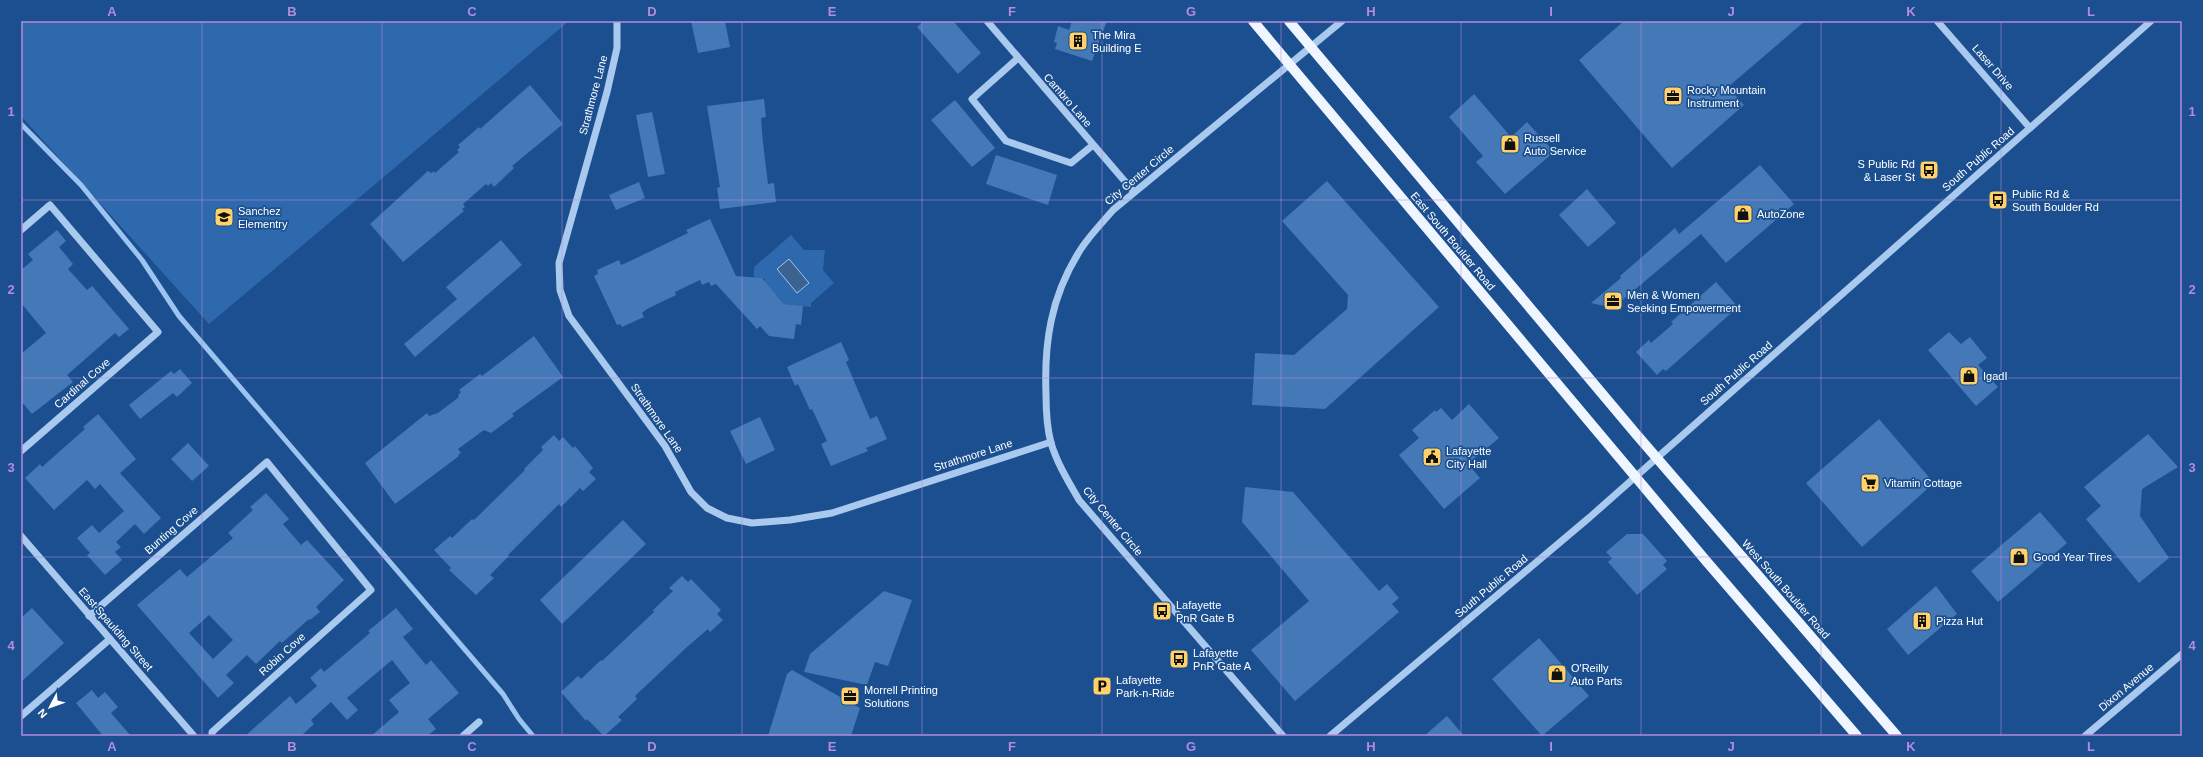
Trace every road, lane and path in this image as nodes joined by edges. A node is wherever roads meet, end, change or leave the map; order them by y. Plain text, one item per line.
1 (618, 21) edge
2 (987, 21) edge
3 (1253, 21) edge
4 (1289, 21) edge
5 (1342, 21) edge
6 (2150, 21) edge
7 (1938, 22) edge
8 (1312, 47) junction
9 (1018, 58) junction
10 (1289, 64) junction
11 (2030, 128) junction
12 (1093, 145) junction
13 (1134, 192) junction
14 (21, 230) edge
15 (1051, 442) junction
16 (21, 451) edge
17 (1656, 458) junction
18 (1636, 475) junction
19 (21, 536) edge
20 (371, 590) joint
21 (89, 616) junction
22 (110, 639) junction
23 (2182, 654) edge
24 (21, 716) edge
25 (479, 722) dead end
26 (194, 736) edge
27 (212, 736) edge
28 (463, 736) edge
29 (1283, 736) edge
30 (1330, 736) edge
31 (1857, 736) edge
32 (1897, 736) edge
33 (2084, 736) edge

1 - 15 street, Strathmore Lane
2 - 9 street, Cambro Lane
3 - 10 main road, East South Boulder Road
4 - 8 main road, East South Boulder Road
5 - 8 street, City Center Circle
6 - 11 street, South Public Road
7 - 11 street, Laser Drive
8 - 10 street, City Center Circle
8 - 17 main road, East South Boulder Road
9 - 12 street, Cambro Lane
9 - 12 street
10 - 13 street, City Center Circle
10 - 18 main road, East South Boulder Road
11 - 17 street, South Public Road
12 - 13 street, Cambro Lane
13 - 15 street, City Center Circle
14 - 16 street, Cardinal Cove
15 - 29 street, City Center Circle
17 - 18 street, South Public Road
17 - 32 main road, West South Boulder Road
18 - 30 street, South Public Road
18 - 31 main road
19 - 21 street, East Spaulding Street
20 - 21 street, Bunting Cove
20 - 27 street, Robin Cove
21 - 22 street, East Spaulding Street
22 - 24 street
22 - 26 street, East Spaulding Street
23 - 33 street, Dixon Avenue
25 - 28 street

